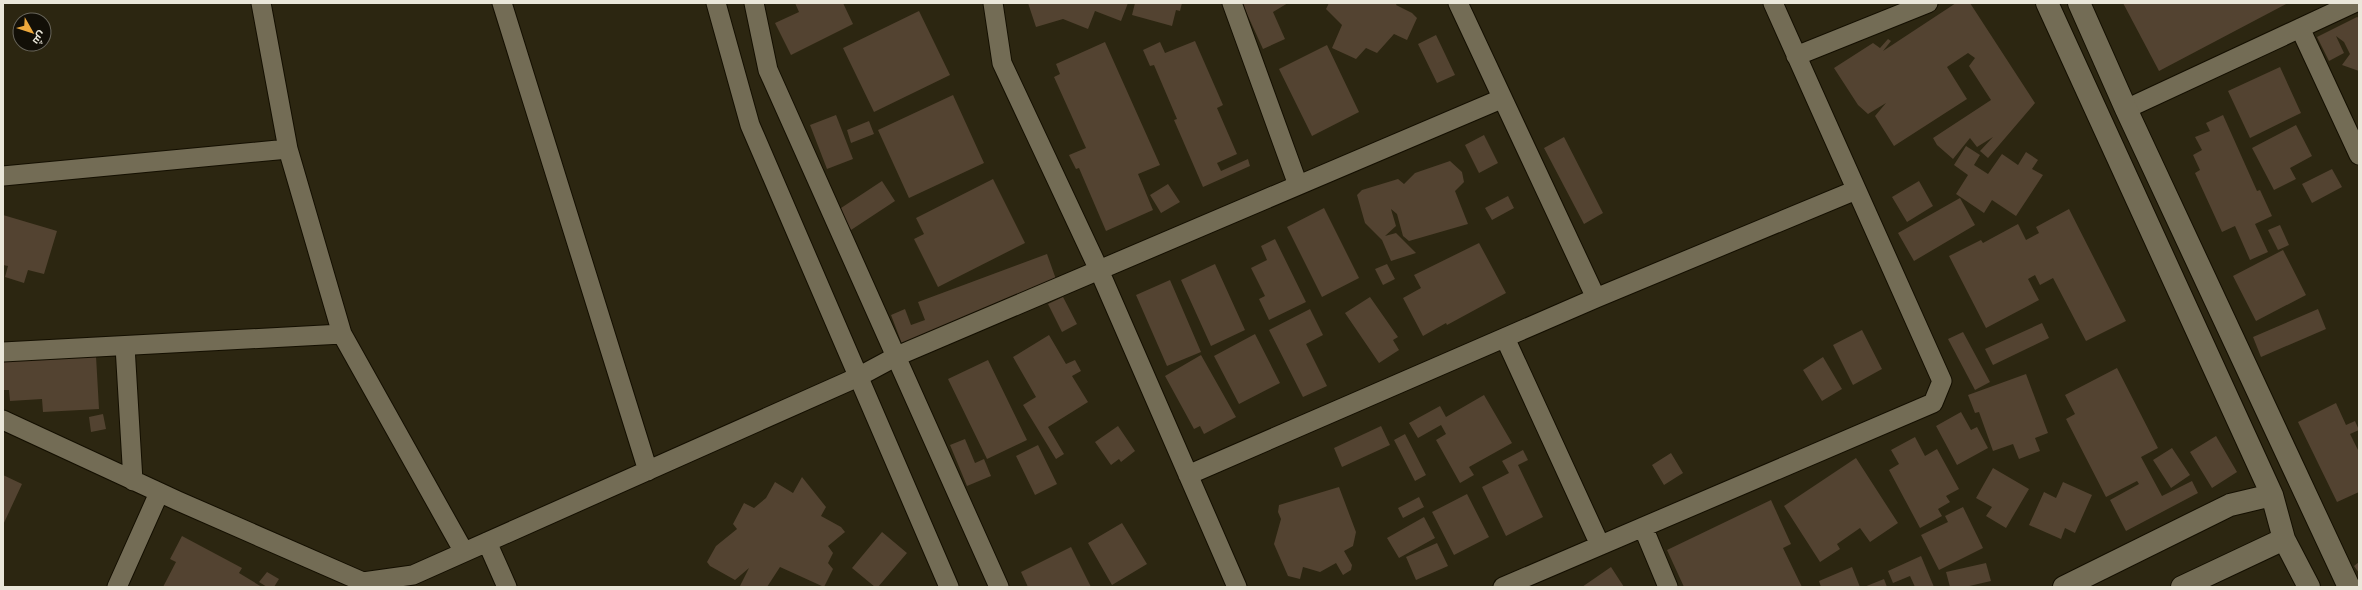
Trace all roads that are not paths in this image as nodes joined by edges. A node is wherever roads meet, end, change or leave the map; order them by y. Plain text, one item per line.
1 (261, 3) edge
2 (502, 3) edge
3 (716, 3) edge
4 (754, 3) edge
5 (993, 3) edge
6 (1232, 3) edge
7 (1458, 3) edge
8 (1773, 3) edge
9 (1928, 3) edge
10 (2047, 3) edge
11 (2080, 3) edge
12 (2354, 3) edge
13 (2300, 28) junction
14 (1796, 56) junction
15 (1501, 99) junction
16 (2126, 109) junction
17 (288, 149) junction
18 (2359, 155) edge
19 (3, 176) edge
20 (1298, 185) junction
21 (1856, 190) junction
22 (1099, 270) junction
23 (1596, 298) junction
24 (342, 334) junction
25 (1505, 338) junction
26 (125, 346) junction
27 (3, 352) edge
28 (897, 356) junction
29 (858, 377) junction
30 (3, 420) edge
31 (648, 471) junction
32 (1188, 475) junction
33 (133, 481) junction
34 (159, 493) junction
35 (2272, 495) junction
36 (1643, 528) junction
37 (2284, 539) junction
38 (487, 542) junction
39 (1600, 545) junction
40 (464, 552) junction
41 (117, 587) edge
42 (507, 587) edge
43 (949, 587) edge
44 (999, 587) edge
45 (1237, 587) edge
46 (1503, 587) edge
47 (1668, 587) edge
48 (2064, 587) edge
49 (2182, 587) edge
50 (2309, 587) edge
51 (2348, 587) edge

1 - 17 street
2 - 31 street
3 - 29 street
4 - 28 street
5 - 22 street
6 - 20 street
7 - 15 street
8 - 14 street
9 - 14 street
10 - 35 street
11 - 16 street
12 - 13 street
13 - 16 street
13 - 18 street
14 - 21 street
15 - 20 street
15 - 23 street
16 - 51 street
17 - 19 street
17 - 24 street
20 - 22 street
21 - 23 street
21 - 36 street
22 - 28 street
22 - 32 street
23 - 25 street
24 - 26 street
24 - 40 street
25 - 32 street
25 - 39 street
26 - 27 street
26 - 33 street
28 - 29 street
28 - 44 street
29 - 31 street
29 - 43 street
30 - 33 street
31 - 38 street
32 - 45 street
33 - 34 street
34 - 40 street
34 - 41 street
35 - 37 street
35 - 48 street
36 - 39 street
36 - 47 street
37 - 49 street
37 - 50 street
38 - 40 street
38 - 42 street
39 - 46 street

